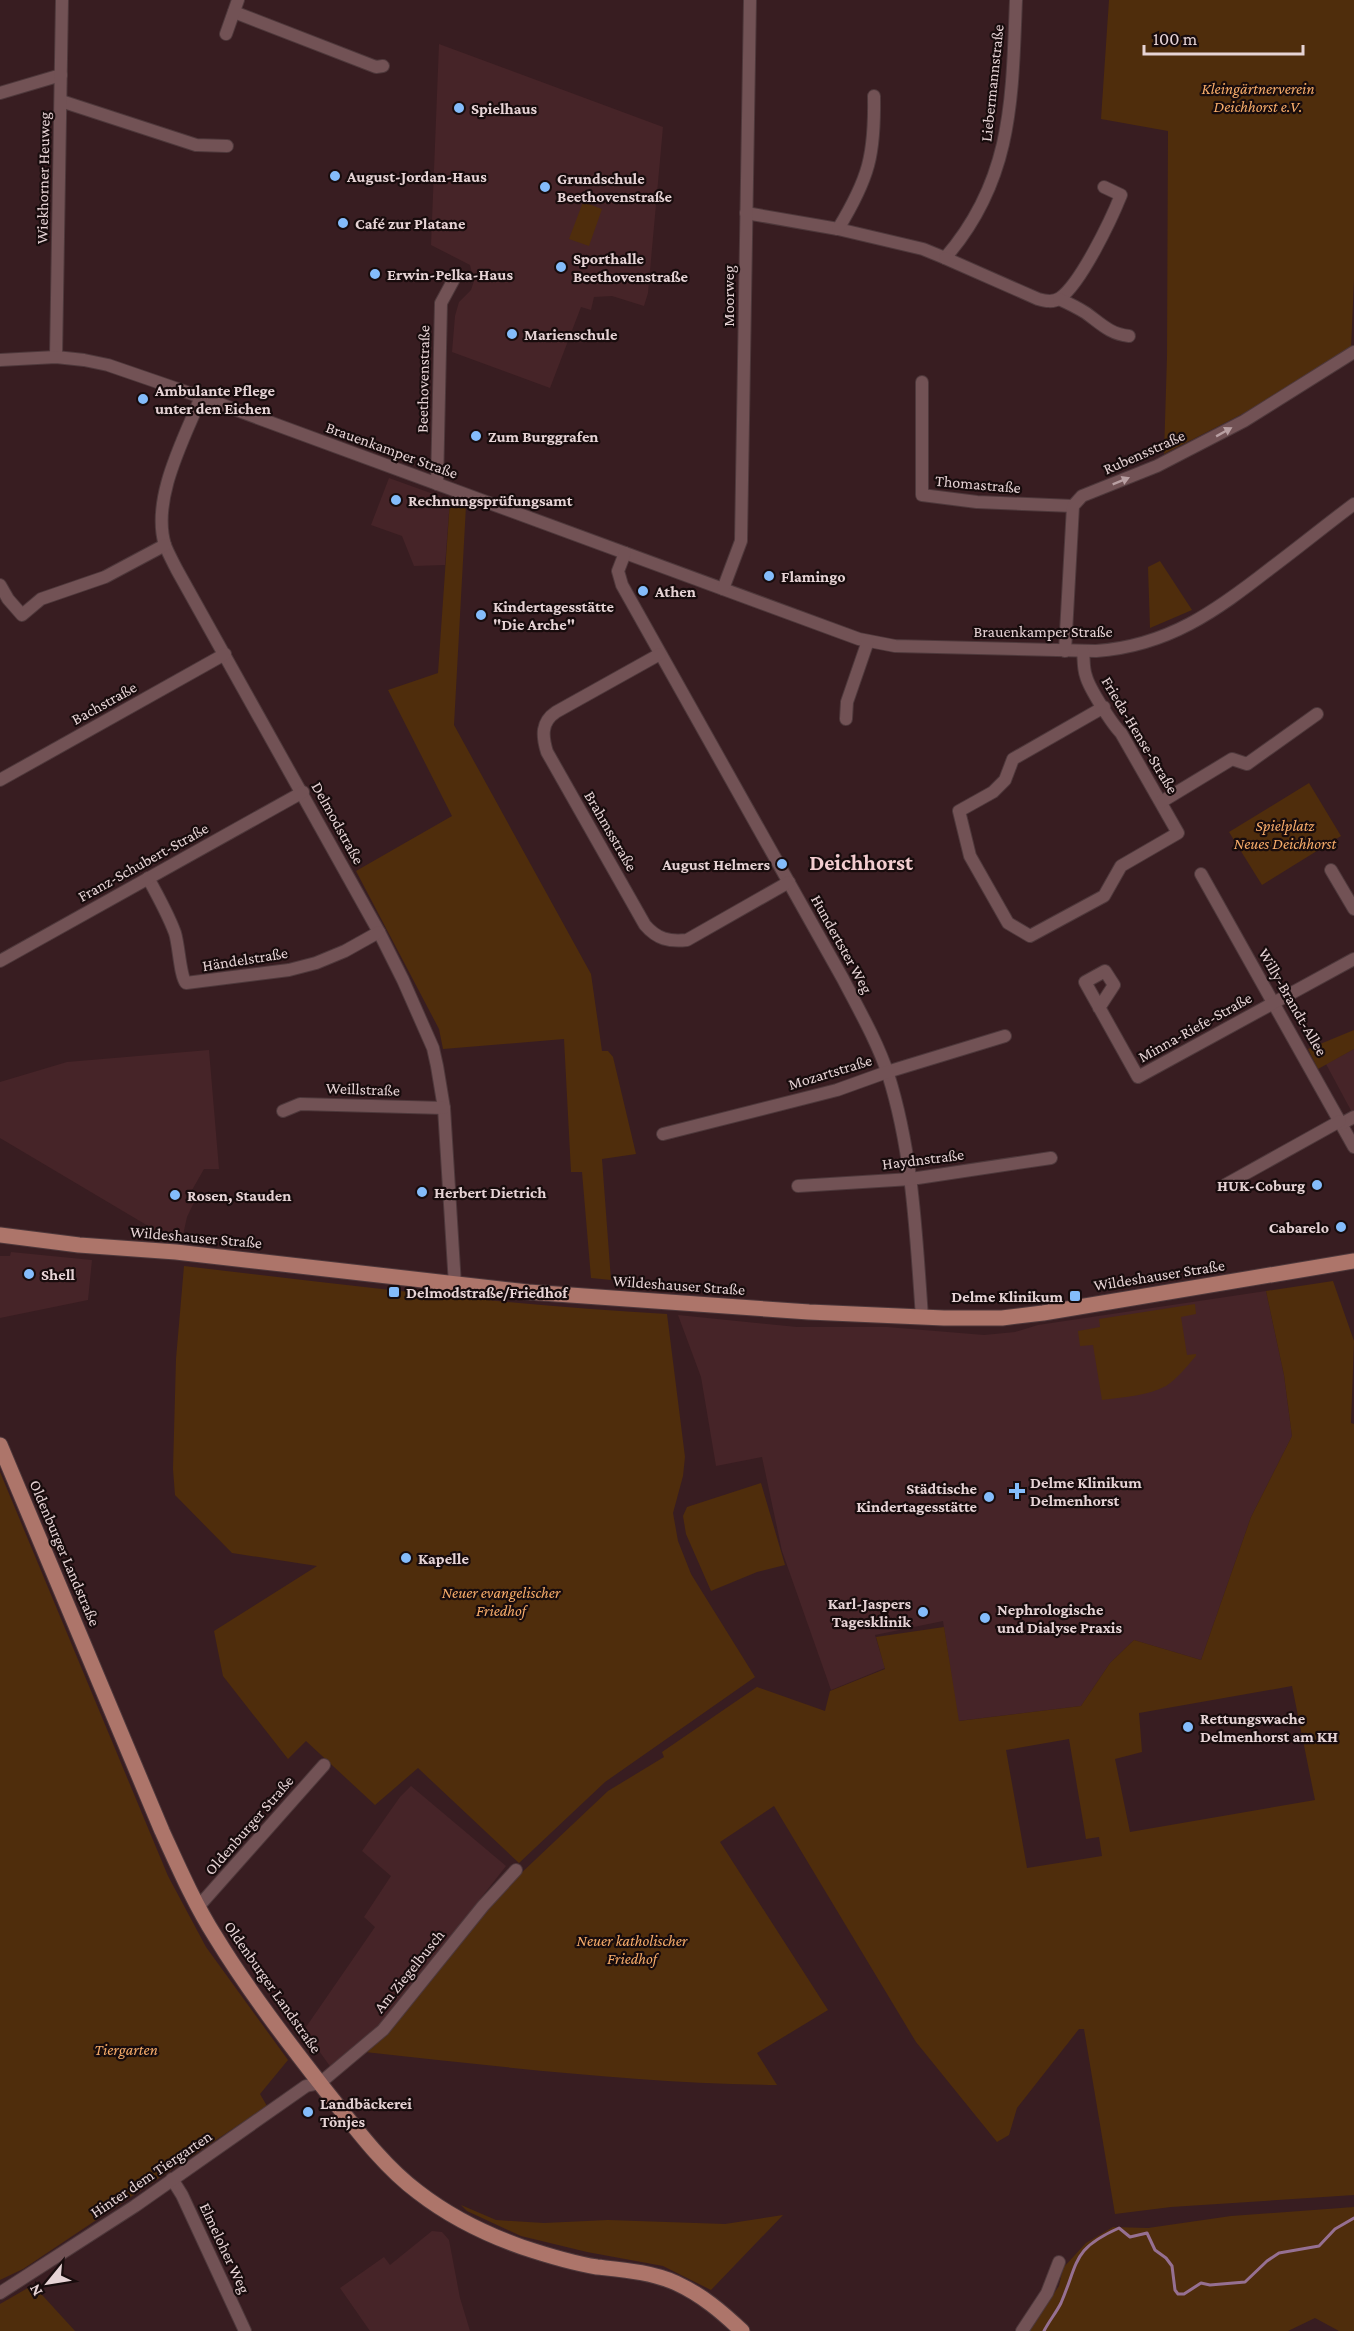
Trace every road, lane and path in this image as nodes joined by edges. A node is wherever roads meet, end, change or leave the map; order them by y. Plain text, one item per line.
1 (62, 0) edge
2 (238, 0) edge
3 (750, 0) edge
4 (1016, 0) edge
5 (234, 12) junction
6 (226, 34) dead end
7 (382, 66) dead end
8 (61, 75) junction
9 (0, 93) edge
10 (874, 96) dead end
11 (61, 100) junction
12 (227, 146) dead end
13 (1104, 187) dead end
14 (746, 213) junction
15 (838, 229) junction
16 (945, 258) junction
17 (454, 279) dead end
18 (1059, 299) junction
19 (1129, 336) dead end
20 (1354, 352) edge
21 (56, 357) junction
22 (0, 360) edge
23 (922, 382) dead end
24 (201, 397) junction
25 (436, 484) junction
26 (1354, 504) edge
27 (1073, 506) junction
28 (165, 544) junction
29 (625, 553) junction
30 (0, 585) edge
31 (723, 589) junction
32 (868, 640) junction
33 (1065, 651) junction
34 (1083, 651) junction
35 (225, 654) junction
36 (660, 654) junction
37 (1104, 707) junction
38 (1317, 714) dead end
39 (846, 719) dead end
40 (0, 780) edge
41 (303, 792) junction
42 (1161, 802) junction
43 (1331, 870) dead end
44 (1202, 874) dead end
45 (148, 879) junction
46 (789, 882) junction
47 (1354, 909) edge
48 (379, 932) junction
49 (1354, 958) edge
50 (0, 961) edge
51 (1274, 1003) junction
52 (1099, 1008) dead end
53 (1005, 1036) dead end
54 (887, 1072) junction
55 (444, 1108) junction
56 (283, 1111) dead end
57 (1354, 1117) edge
58 (1340, 1123) junction
59 (663, 1134) dead end
60 (1354, 1147) edge
61 (1052, 1158) dead end
62 (910, 1179) junction
63 (1225, 1185) dead end
64 (798, 1186) dead end
65 (0, 1235) edge
66 (1354, 1260) edge
67 (455, 1285) junction
68 (922, 1317) junction
69 (0, 1444) edge
70 (324, 1765) dead end
71 (516, 1870) dead end
72 (198, 1907) junction
73 (320, 2083) junction
74 (172, 2179) junction
75 (1059, 2262) dead end
76 (0, 2293) edge
77 (245, 2331) edge
78 (742, 2331) edge
79 (1022, 2331) edge

1 - 8 street, Wiekhorner Heuweg
2 - 5 street
3 - 14 street, Moorweg
4 - 16 street, Liebermannstraße
5 - 6 street
5 - 7 street
8 - 9 street
8 - 11 street, Wiekhorner Heuweg
10 - 15 street
11 - 12 street
11 - 21 street, Wiekhorner Heuweg
13 - 18 street
14 - 15 street
14 - 31 street, Moorweg
15 - 16 street
16 - 18 street
17 - 25 street, Beethovenstraße
18 - 19 street
27 -> 20 street, Rubensstraße
21 - 22 street, Brauenkamper Straße
21 - 24 street, Brauenkamper Straße
23 - 27 street, Thomastraße
24 - 25 street, Brauenkamper Straße
24 - 28 street, Delmodstraße
25 - 29 street, Brauenkamper Straße
26 - 34 street, Brauenkamper Straße
27 - 33 street
28 - 30 street
28 - 35 street, Delmodstraße
29 - 31 street, Brauenkamper Straße
29 - 36 street, Hundertster Weg
31 - 32 street, Brauenkamper Straße
32 - 33 street, Brauenkamper Straße
32 - 39 street
33 - 34 street, Brauenkamper Straße
34 - 37 street, Frieda-Hense-Straße
35 - 40 street, Bachstraße
35 - 41 street, Delmodstraße
36 - 46 street, Hundertster Weg
36 - 46 street, Brahmsstraße
37 - 42 street, Frieda-Hense-Straße
37 - 42 street, Frieda-Hense-Straße
38 - 42 street
41 - 45 street, Franz-Schubert-Straße
41 - 48 street, Delmodstraße
43 - 47 street
44 - 51 street, Willy-Brandt-Allee
45 - 48 street, Händelstraße
45 - 50 street, Franz-Schubert-Straße
46 - 54 street, Hundertster Weg
48 - 55 street, Delmodstraße
49 - 51 street
51 - 52 street, Minna-Riefe-Straße
51 - 58 street, Willy-Brandt-Allee
53 - 54 street, Mozartstraße
54 - 59 street, Mozartstraße
54 - 62 street, Hundertster Weg
55 - 56 street, Weillstraße
55 - 67 street, Delmodstraße
57 - 58 street
58 - 60 street, Willy-Brandt-Allee
58 - 63 street
61 - 62 street, Haydnstraße
62 - 64 street, Haydnstraße
62 - 68 street, Hundertster Weg
65 - 67 main road, Wildeshauser Straße
66 - 68 main road, Wildeshauser Straße
67 - 68 main road, Wildeshauser Straße
69 - 72 main road, Oldenburger Landstraße
70 - 72 street, Oldenburger Straße
71 - 73 street, Am Ziegelbusch
72 - 73 main road, Oldenburger Landstraße
73 - 74 street, Hinter dem Tiergarten
73 - 78 main road, Oldenburger Landstraße
74 - 76 street, Hinter dem Tiergarten
74 - 77 street, Elmeloher Weg
75 - 79 street

